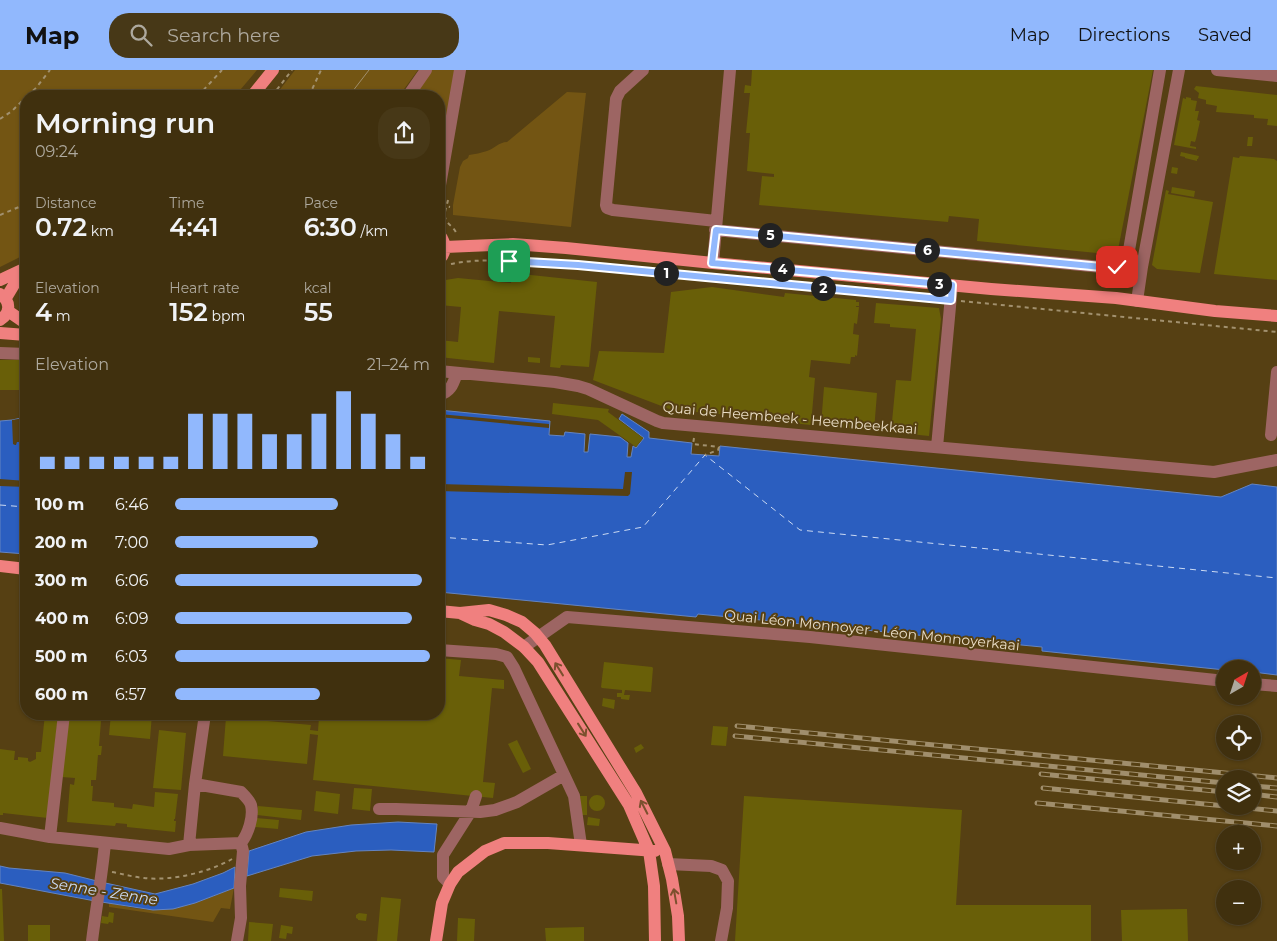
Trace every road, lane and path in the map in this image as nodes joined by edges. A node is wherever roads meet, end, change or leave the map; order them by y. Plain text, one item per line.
1 (50, 70) edge
2 (222, 70) edge
3 (273, 70) edge
4 (292, 70) edge
5 (321, 70) edge
6 (426, 70) edge
7 (460, 70) edge
8 (643, 70) edge
9 (730, 70) edge
10 (1160, 70) edge
11 (1179, 70) edge
12 (1217, 70) edge
13 (1277, 76) edge
14 (34, 90) edge
15 (204, 90) edge
16 (257, 90) edge
17 (277, 90) edge
18 (312, 90) edge
19 (412, 90) edge
20 (20, 103) edge
21 (0, 119) edge
22 (445, 156) edge
23 (20, 206) edge
24 (445, 206) edge
25 (450, 207) dead end
26 (0, 214) edge
27 (716, 225) junction
28 (445, 247) edge
29 (458, 263) dead end
30 (712, 263) junction
31 (20, 264) edge
32 (20, 271) edge
33 (0, 272) edge
34 (20, 279) edge
35 (0, 280) edge
36 (952, 285) junction
37 (951, 300) junction
38 (1137, 301) junction
39 (4, 306) edge
40 (1277, 316) edge
41 (20, 320) edge
42 (1277, 332) edge
43 (0, 333) edge
44 (20, 335) edge
45 (0, 353) edge
46 (20, 354) edge
47 (445, 372) edge
48 (1277, 372) edge
49 (457, 373) junction
50 (445, 393) edge
51 (1271, 435) dead end
52 (693, 443) dead end
53 (937, 447) junction
54 (705, 455) dead end
55 (1277, 460) edge
56 (0, 566) edge
57 (20, 568) edge
58 (445, 611) edge
59 (460, 612) junction
60 (538, 637) junction
61 (524, 647) junction
62 (445, 650) edge
63 (1216, 680) edge
64 (1261, 685) edge
65 (1277, 686) edge
66 (63, 720) edge
67 (204, 720) edge
68 (564, 775) junction
69 (194, 784) junction
70 (476, 796) dead end
71 (379, 810) dead end
72 (0, 828) edge
73 (50, 837) junction
74 (105, 843) junction
75 (189, 845) junction
76 (581, 845) junction
77 (242, 847) junction
78 (648, 851) junction
79 (667, 858) junction
80 (103, 870) junction
81 (450, 884) junction
82 (92, 941) edge
83 (237, 941) edge
84 (436, 941) edge
85 (655, 941) edge
86 (679, 941) edge
87 (721, 941) edge

1 - 14 path
2 - 15 path
3 - 16 main road
4 - 17 path
5 - 18 path
6 - 19 street
7 - 22 street
8 - 27 street
9 - 27 street
10 - 27 street
11 - 38 street
12 - 13 street
20 - 21 path
23 - 26 path
24 - 25 path
27 - 30 street
28 - 30 main road
29 - 37 path
30 - 36 main road
31 - 33 main road
32 - 35 main road
34 - 39 main road
36 - 37 street
36 - 38 main road
37 - 42 path
37 - 53 street
38 - 40 main road
39 - 41 main road
43 - 44 main road
45 - 46 street
47 - 49 street, Quai de Heembeek - Heembeekkaai
48 - 51 street
49 - 50 street
49 - 53 street, Quai de Heembeek - Heembeekkaai
52 - 54 path
53 - 55 street, Quai de Heembeek - Heembeekkaai
56 - 57 main road
58 - 59 main road
59 - 60 main road
59 - 61 main road
60 - 61 street, Quai Léon Monnoyer - Léon Monnoyerkaai
60 - 63 street, Quai Léon Monnoyer - Léon Monnoyerkaai
79 -> 60 main road
61 -> 78 main road
62 - 68 street
64 - 65 street
66 - 73 street
67 - 69 street
68 - 71 street
68 - 76 street
69 - 75 street
69 - 77 street
70 - 81 street
72 - 73 street
73 - 74 street
74 - 75 street
74 - 80 street
75 - 77 street
76 - 78 main road
76 - 81 main road
77 - 80 path
77 - 83 street
78 - 79 main road
78 - 85 main road
86 -> 79 main road
79 - 87 street
80 - 82 street
81 - 84 main road

